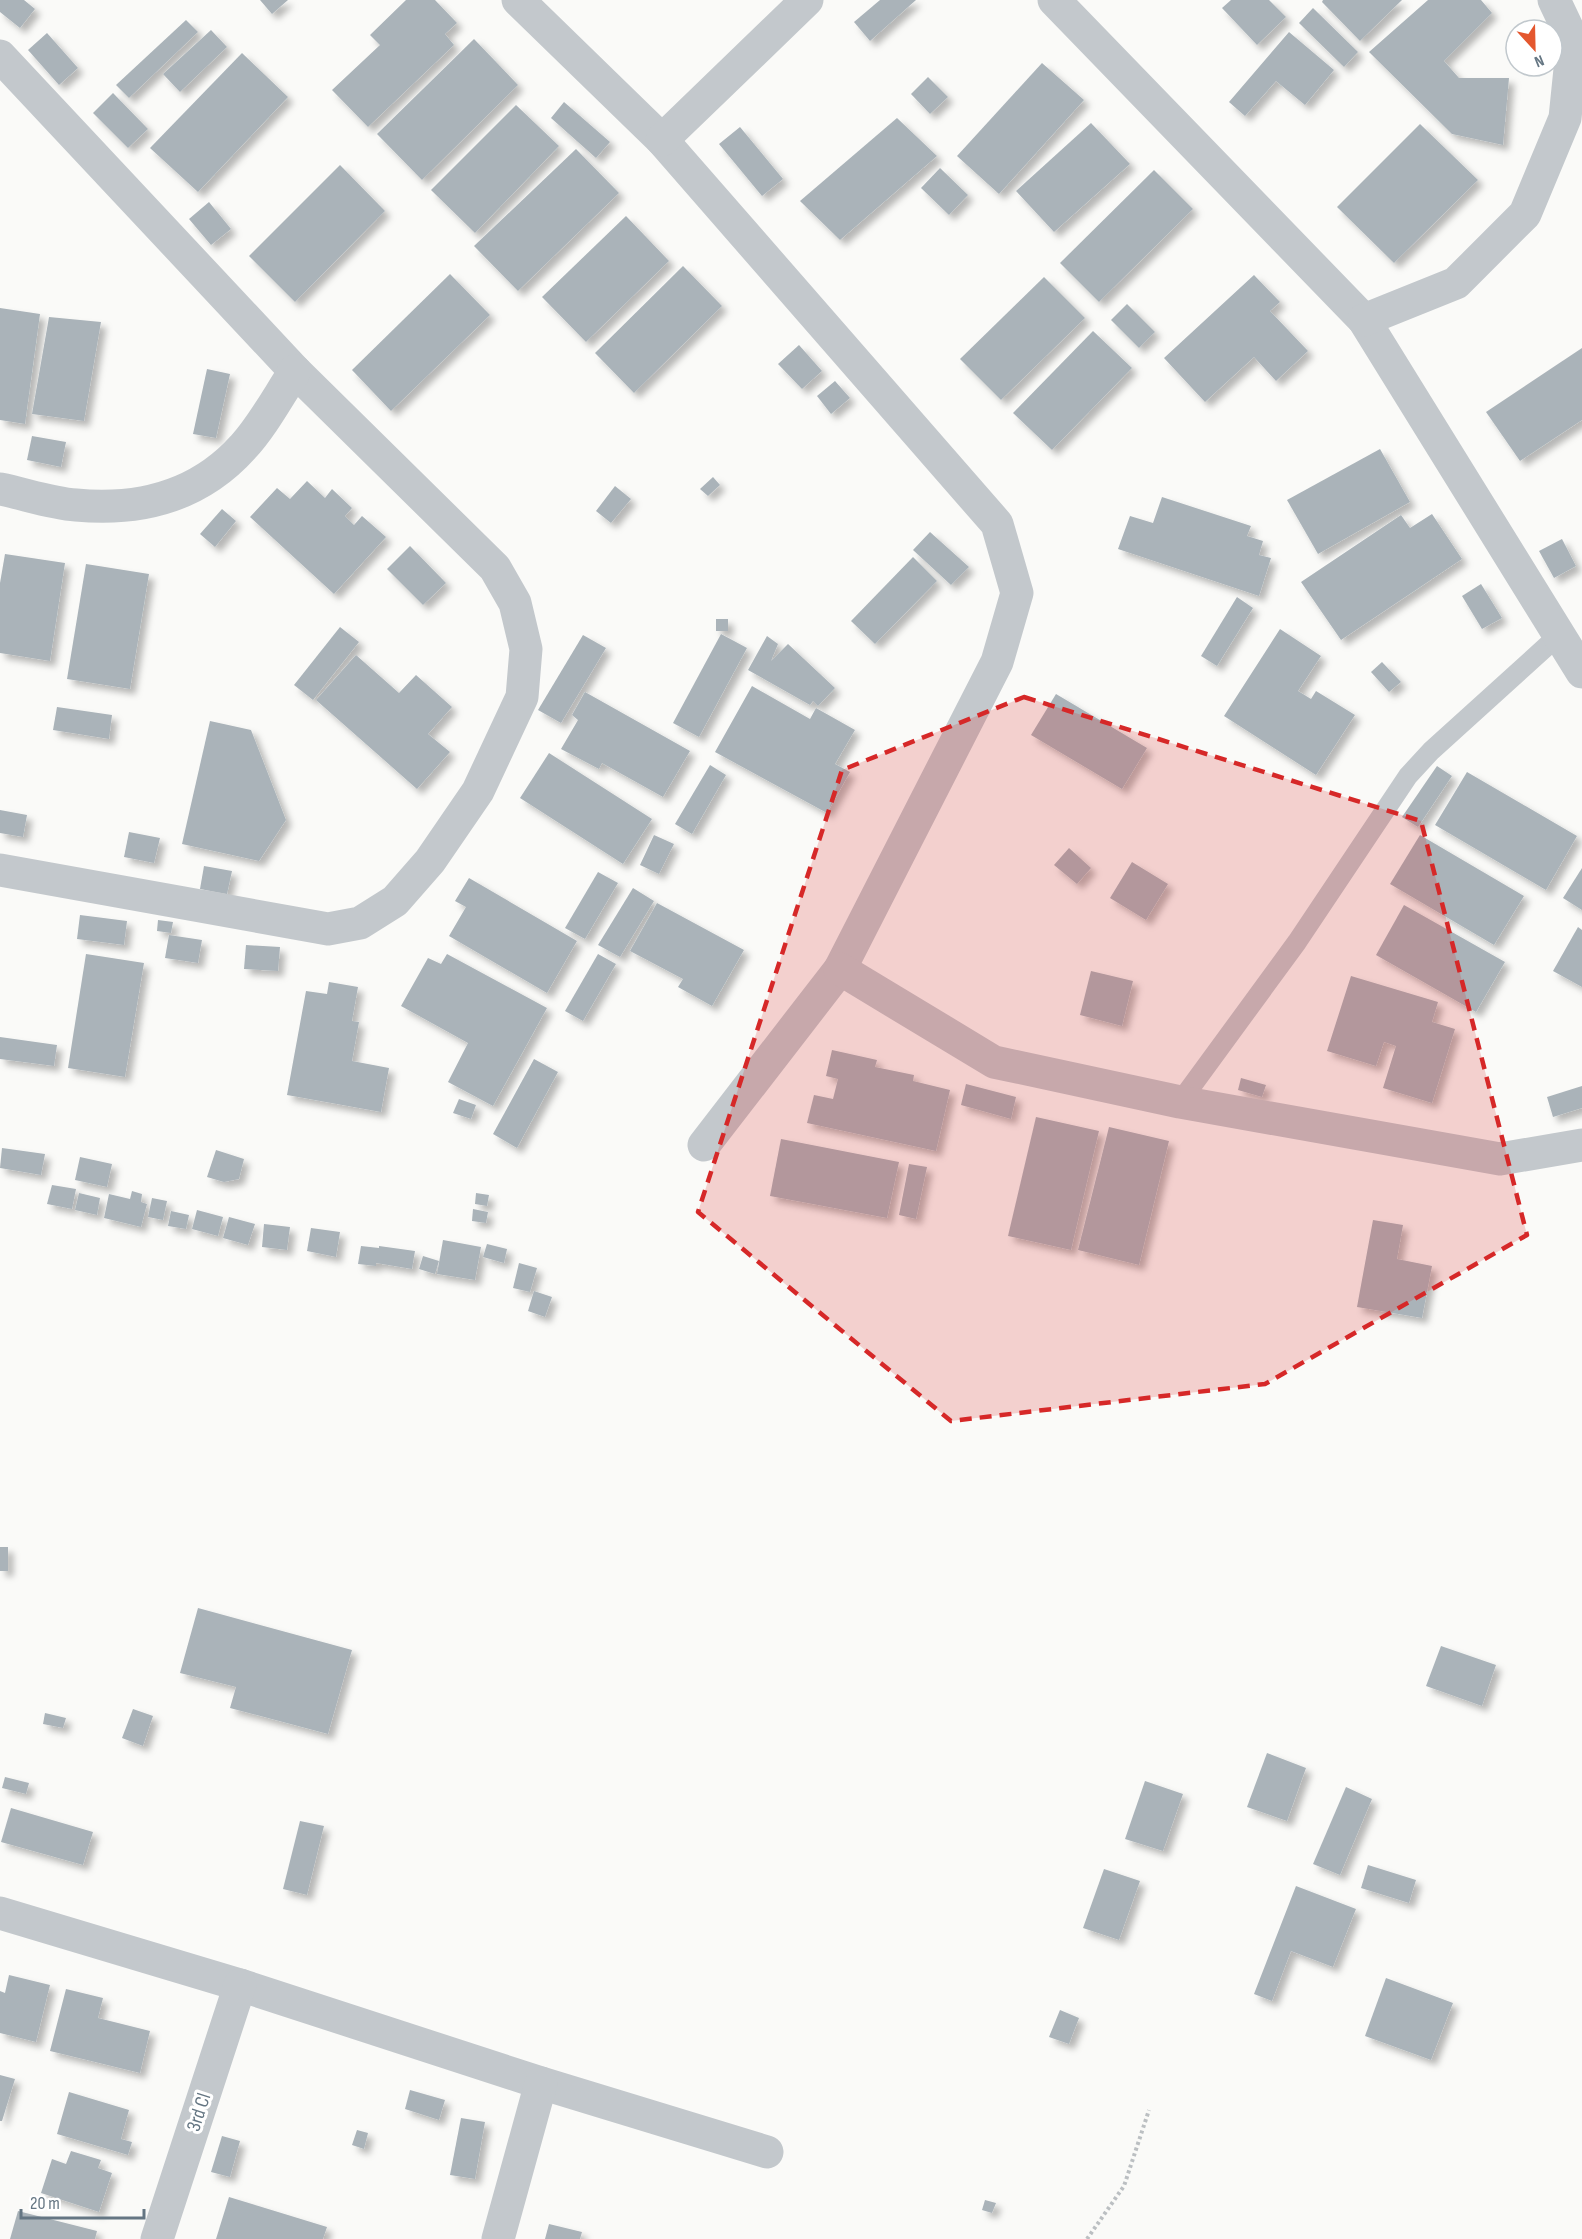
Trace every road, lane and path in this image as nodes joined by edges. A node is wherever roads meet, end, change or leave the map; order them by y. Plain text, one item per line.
1 (518, 0) edge
2 (807, 0) edge
3 (1054, 0) edge
4 (1554, 0) edge
5 (0, 56) edge
6 (662, 140) junction
7 (1364, 320) junction
8 (295, 371) junction
9 (0, 489) edge
10 (1559, 635) junction
11 (1582, 672) edge
12 (0, 870) edge
13 (840, 969) junction
14 (1180, 1102) junction
15 (704, 1145) dead end
16 (1582, 1145) edge
17 (0, 1913) edge
18 (240, 1985) junction
19 (541, 2083) junction
20 (1149, 2110) dead end
21 (766, 2152) dead end
22 (157, 2239) edge
23 (498, 2239) edge
24 (1087, 2239) edge

1 - 6 street
2 - 6 street
3 - 7 street
4 - 7 street
5 - 8 street
6 - 13 street
7 - 10 street
8 - 9 street
8 - 12 street
10 - 11 street
10 - 14 lane
13 - 14 street
13 - 15 street
14 - 16 street
17 - 18 street
18 - 19 street
18 - 22 street, 3rd Cl
19 - 21 street
19 - 23 street
20 - 24 path

